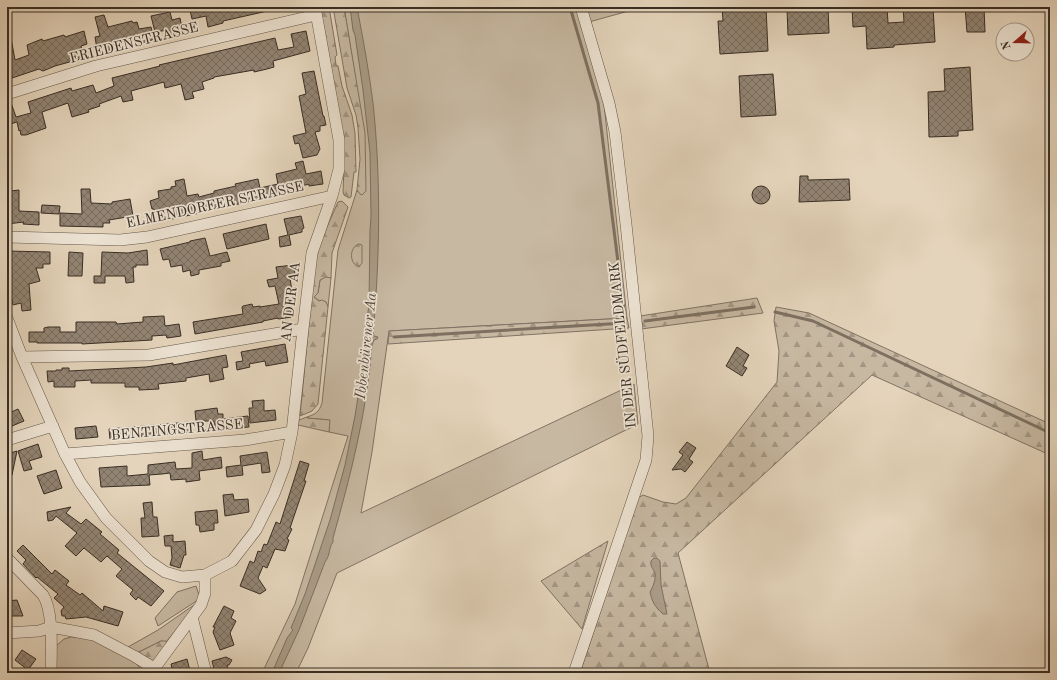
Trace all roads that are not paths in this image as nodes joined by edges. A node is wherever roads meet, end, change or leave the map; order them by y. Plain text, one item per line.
1 (581, 7) edge
2 (316, 11) edge
3 (7, 94) edge
4 (332, 196) junction
5 (7, 237) edge
6 (7, 318) edge
7 (302, 329) junction
8 (22, 357) junction
9 (53, 426) junction
10 (292, 432) junction
11 (7, 440) edge
12 (65, 454) junction
13 (7, 558) edge
14 (205, 575) junction
15 (192, 617) junction
16 (51, 627) junction
17 (7, 632) edge
18 (152, 671) edge
19 (51, 673) edge
20 (206, 673) edge
21 (574, 673) edge

1 - 21 street, IN DER SÜDFELDMARK
2 - 3 street, FRIEDENSTRASSE
2 - 4 street, AN DER AA
4 - 5 street, ELMENDORFER STRASSE
4 - 7 street, AN DER AA
6 - 8 street
7 - 8 street
7 - 10 street, AN DER AA
8 - 9 street
9 - 11 street
9 - 12 street
10 - 12 street, BENTINGSTRASSE
10 - 14 street, AN DER AA
12 - 14 street
13 - 16 street
14 - 15 street
15 - 18 street
15 - 20 street
16 - 17 street
16 - 18 street
16 - 19 street

